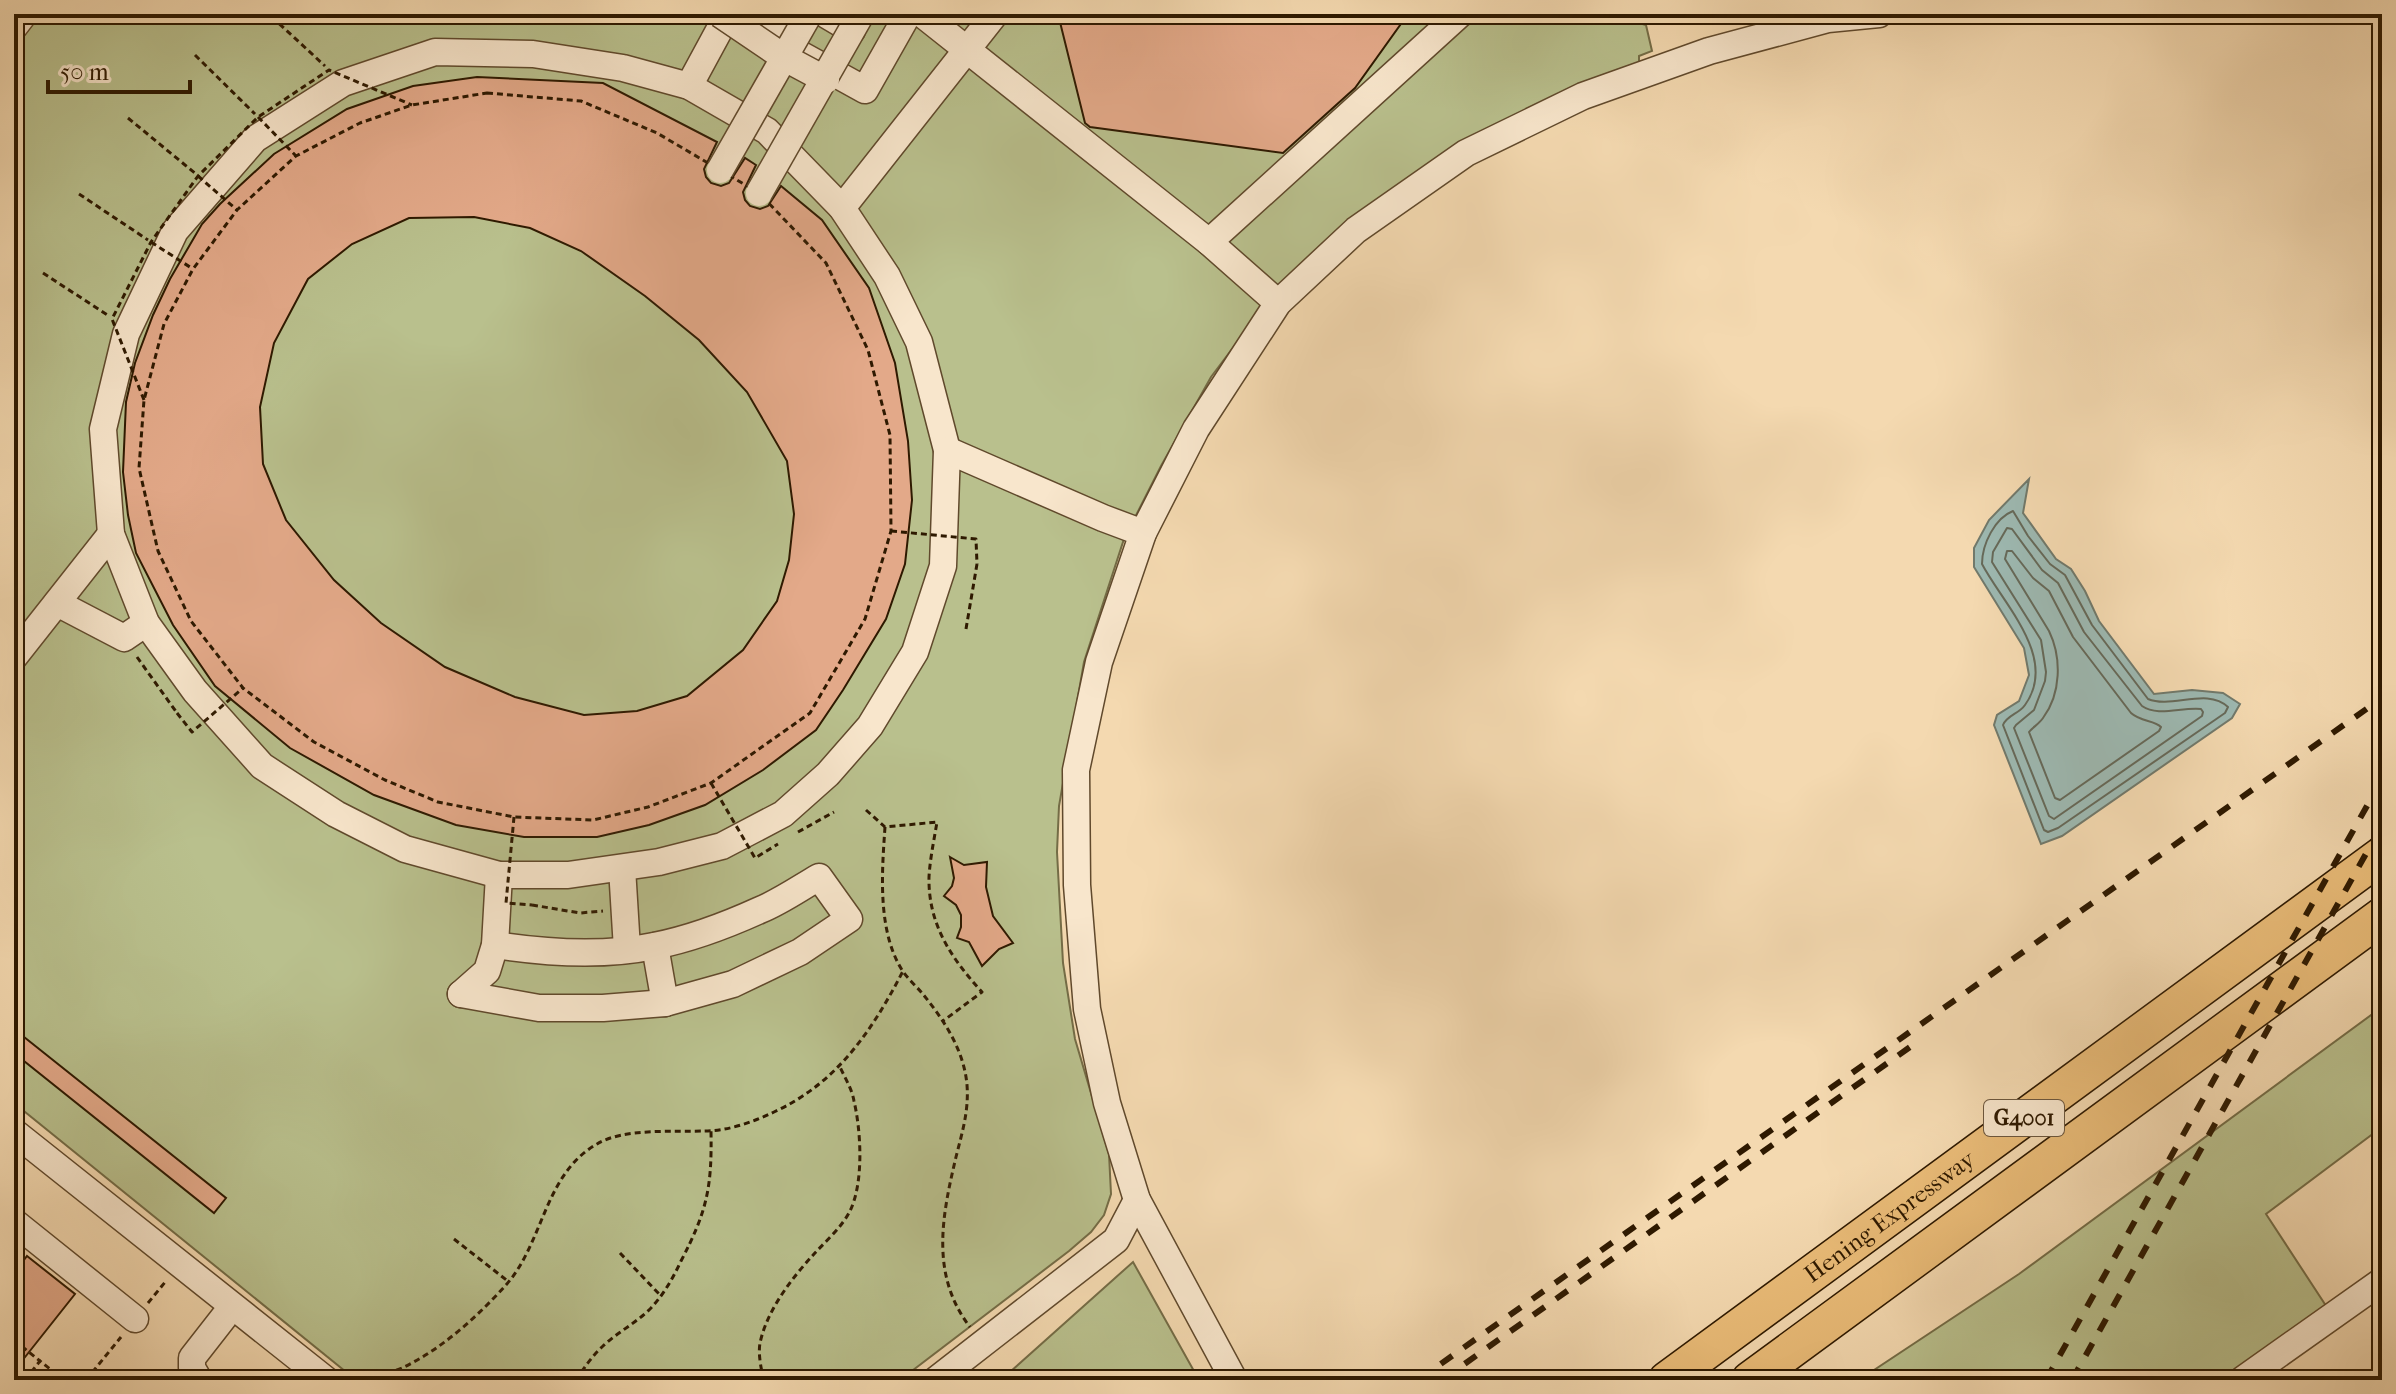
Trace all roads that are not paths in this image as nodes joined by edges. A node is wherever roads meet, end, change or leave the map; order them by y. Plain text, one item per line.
1 (24, 14) edge
2 (720, 14) edge
3 (728, 14) edge
4 (779, 14) edge
5 (809, 14) edge
6 (825, 14) edge
7 (908, 14) edge
8 (922, 14) edge
9 (995, 14) edge
10 (1460, 14) edge
11 (1879, 14) edge
12 (857, 22) edge
13 (14, 27) edge
14 (968, 49) junction
15 (785, 58) junction
16 (826, 80) junction
17 (689, 86) junction
18 (720, 170) road end
19 (759, 193) road end
20 (842, 208) junction
21 (1209, 242) junction
22 (1278, 303) junction
23 (947, 450) junction
24 (1143, 533) junction
25 (111, 534) junction
26 (57, 603) junction
27 (146, 623) junction
28 (14, 657) edge
29 (2382, 855) edge
30 (622, 868) junction
31 (499, 875) junction
32 (2382, 916) edge
33 (495, 945) junction
34 (655, 946) junction
35 (627, 949) junction
36 (665, 1003) junction
37 (14, 1132) edge
38 (14, 1151) edge
39 (1137, 1200) junction
40 (14, 1222) edge
41 (2382, 1281) edge
42 (224, 1317) junction
43 (135, 1319) dead end
44 (196, 1379) edge
45 (303, 1380) edge
46 (326, 1380) edge
47 (936, 1380) edge
48 (1234, 1380) edge
49 (1667, 1380) edge
50 (1750, 1380) edge
51 (2242, 1380) edge

1 - 13 street
2 - 15 street, bridge
3 - 17 street
4 - 7 street
5 - 15 street, bridge
6 - 12 street
8 - 14 street
9 - 14 street
10 - 21 street
11 - 22 street
12 - 16 street, bridge
14 - 20 street
14 - 21 street
15 - 16 street, bridge
15 - 18 street, bridge
16 - 19 street, bridge
17 - 20 street
17 - 25 street
20 - 23 street
21 - 22 street
22 - 24 street
23 - 24 street
23 - 30 street
24 - 39 street
25 - 26 street
25 - 27 street
26 - 27 street
26 - 28 street
27 - 31 street
29 - 49 highway, Hening Expressway / G4001
30 - 31 street
30 - 35 street
31 - 33 street
32 - 50 highway, Hening Expressway / G4001
33 - 35 street
33 - 36 street
34 - 35 street
34 - 36 street
34 - 36 street
37 - 46 street
38 - 42 street
39 - 47 street
39 - 48 street
40 - 43 street
41 - 51 street
42 - 44 street
42 - 45 street

